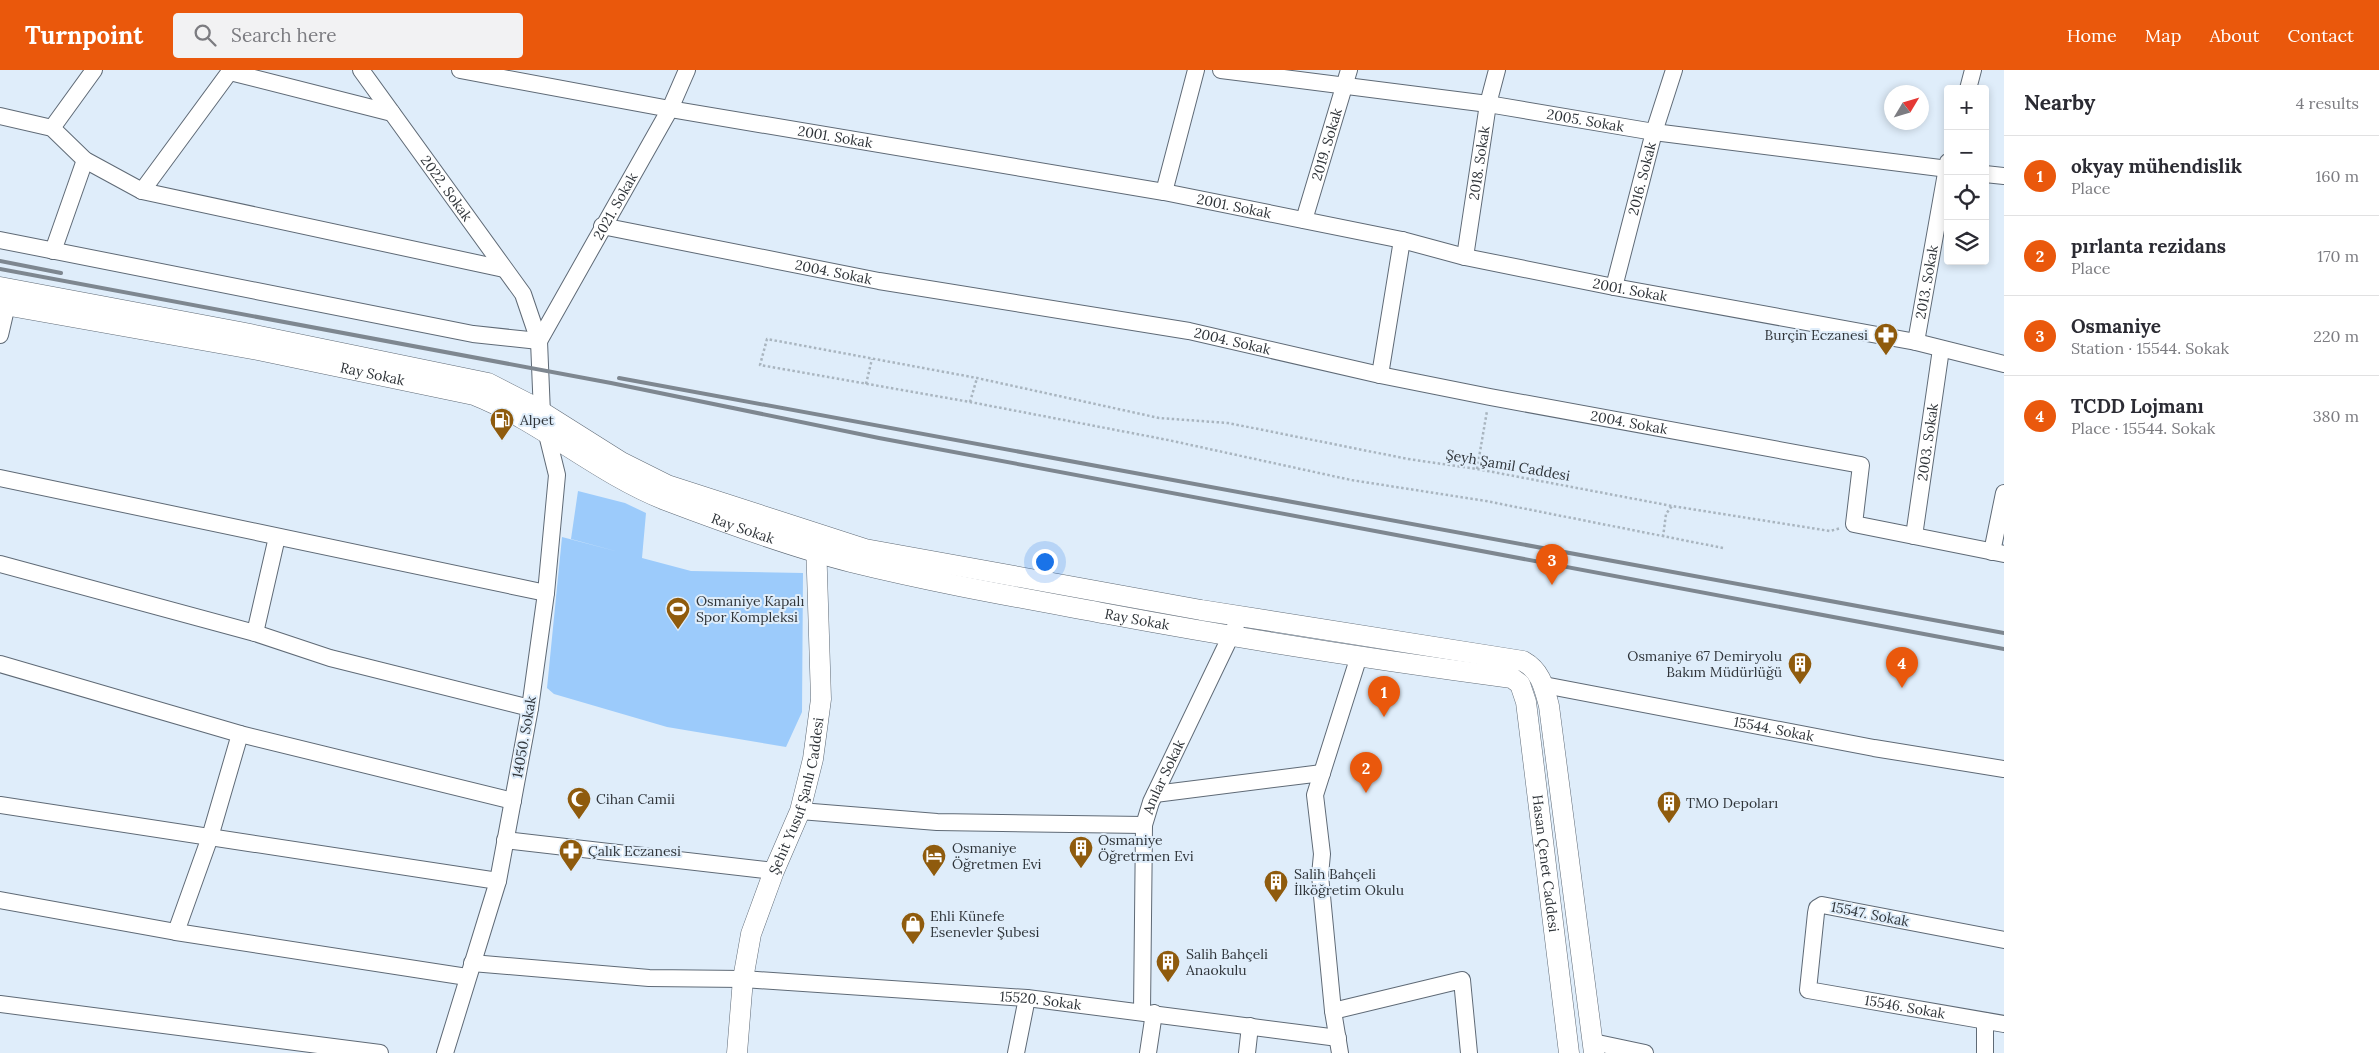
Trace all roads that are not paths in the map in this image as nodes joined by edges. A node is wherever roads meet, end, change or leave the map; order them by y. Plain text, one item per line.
1 (94, 70) edge
2 (361, 70) edge
3 (460, 70) edge
4 (688, 70) edge
5 (1196, 70) edge
6 (1221, 70) edge
7 (1497, 70) edge
8 (1674, 70) edge
9 (1973, 70) edge
10 (231, 71) edge
11 (1348, 78) edge
12 (1969, 85) edge
13 (1488, 104) junction
14 (670, 109) junction
15 (392, 113) junction
16 (0, 116) edge
17 (52, 128) junction
18 (1654, 132) junction
19 (85, 160) junction
20 (1944, 166) edge
21 (1989, 174) edge
22 (1945, 175) edge
23 (2004, 176) edge
24 (142, 191) junction
25 (1164, 192) junction
26 (1304, 220) junction
27 (602, 226) junction
28 (0, 240) edge
29 (1402, 240) junction
30 (53, 251) junction
31 (1465, 256) junction
32 (504, 269) junction
33 (1614, 287) junction
34 (2, 298) edge
35 (0, 335) edge
36 (539, 341) junction
37 (1916, 342) junction
38 (1941, 349) junction
39 (2004, 364) edge
40 (1380, 375) junction
41 (542, 414) junction
42 (548, 434) junction
43 (0, 478) edge
44 (2004, 493) edge
45 (1914, 536) junction
46 (277, 537) junction
47 (816, 543) junction
48 (1998, 553) edge
49 (0, 564) edge
50 (546, 593) junction
51 (1240, 616) junction
52 (255, 633) junction
53 (1230, 636) junction
54 (1359, 656) junction
55 (0, 664) edge
56 (1512, 678) joint
57 (1544, 684) junction
58 (530, 708) junction
59 (240, 734) junction
60 (2004, 769) edge
61 (1322, 773) junction
62 (1155, 794) junction
63 (513, 802) junction
64 (0, 805) edge
65 (800, 811) junction
66 (1144, 825) junction
67 (210, 837) junction
68 (505, 840) junction
69 (774, 871) junction
70 (498, 881) junction
71 (0, 900) edge
72 (176, 932) junction
73 (2004, 940) edge
74 (470, 970) junction
75 (743, 979) junction
76 (1808, 990) joint
77 (1027, 998) junction
78 (0, 1004) edge
79 (1333, 1011) junction
80 (1148, 1012) junction
81 (1985, 1021) junction
82 (2004, 1024) edge
83 (1250, 1026) junction
84 (1339, 1046) edge
85 (1594, 1048) edge
86 (380, 1053) edge
87 (445, 1053) edge
88 (737, 1053) edge
89 (1016, 1053) edge
90 (1148, 1053) edge
91 (1247, 1053) edge
92 (1469, 1053) edge
93 (1569, 1053) edge
94 (1645, 1053) edge
95 (1985, 1053) edge

1 - 17 street
2 - 15 street, 2022. Sokak
3 - 14 street, 2001. Sokak
4 - 14 street, 2021. Sokak
5 - 25 street
6 - 11 street, 2005. Sokak
7 - 13 street, 2018. Sokak
8 - 18 street, 2016. Sokak
9 - 12 street
10 - 15 street
10 - 24 street
11 - 13 street, 2005. Sokak
11 - 26 street, 2019. Sokak
13 - 18 street, 2005. Sokak
13 - 31 street, 2018. Sokak
14 - 25 street, 2001. Sokak
14 - 27 street, 2021. Sokak
15 - 32 street, 2022. Sokak
16 - 17 street
17 - 19 street
18 - 20 street, 2005. Sokak
18 - 33 street, 2016. Sokak
19 - 24 street
19 - 30 street
21 - 23 street
22 - 37 street, 2013. Sokak
24 - 32 street
25 - 26 street, 2001. Sokak
26 - 29 street, 2001. Sokak
27 - 36 street, 2021. Sokak
27 - 40 street, 2004. Sokak
28 - 30 street
29 - 31 street, 2001. Sokak
29 - 40 street
30 - 36 street
31 - 33 street, 2001. Sokak
32 - 36 street, 2022. Sokak
33 - 37 street, 2001. Sokak
34 - 35 street
34 - 41 street
34 - 42 street, Ray Sokak
36 - 41 street, 14050. Sokak
37 - 38 street, 2001. Sokak
38 - 39 street, 2001. Sokak
38 - 45 street, 2003. Sokak
40 - 45 street, 2004. Sokak
41 - 42 street, 14050. Sokak
41 - 47 street
42 - 47 street, Ray Sokak
42 - 50 street, 14050. Sokak
43 - 46 street
44 - 48 street
45 - 48 street
46 - 50 street
46 - 52 street
47 - 51 street
47 - 53 street, Ray Sokak
47 - 65 street, Şehit Yusuf Şanlı Caddesi
49 - 52 street
50 - 58 street, 14050. Sokak
51 - 53 street, Anılar Sokak
51 - 57 street
52 - 58 street
53 - 54 street, Ray Sokak
53 - 62 street, Anılar Sokak
54 - 56 street, Ray Sokak
54 - 61 street
55 - 59 street
56 - 93 street, Hasan Çenet Caddesi
57 - 60 street, 15544. Sokak
57 - 85 street
58 - 63 street, 14050. Sokak
59 - 63 street
59 - 67 street
61 - 62 street
61 - 79 street
62 - 66 street, Anılar Sokak
63 - 68 street, 14050. Sokak
64 - 67 street
65 - 66 street
65 - 69 street, Şehit Yusuf Şanlı Caddesi
66 - 80 street, Anılar Sokak
67 - 70 street
67 - 72 street
68 - 69 street
68 - 70 street, 14050. Sokak
69 - 75 street, Şehit Yusuf Şanlı Caddesi
70 - 74 street, 14050. Sokak
71 - 72 street, 15520. Sokak
72 - 74 street, 15520. Sokak
73 - 76 street, 15547. Sokak
74 - 75 street, 15520. Sokak
74 - 87 street, 14050. Sokak
75 - 77 street, 15520. Sokak
75 - 88 street, Şehit Yusuf Şanlı Caddesi
76 - 81 street, 15546. Sokak
77 - 80 street, 15520. Sokak
77 - 89 street
78 - 86 street
79 - 84 street
79 - 92 street
80 - 83 street, 15520. Sokak
80 - 90 street, Anılar Sokak
81 - 82 street, 15546. Sokak
81 - 95 street
83 - 84 street, 15520. Sokak
83 - 91 street
85 - 94 street

